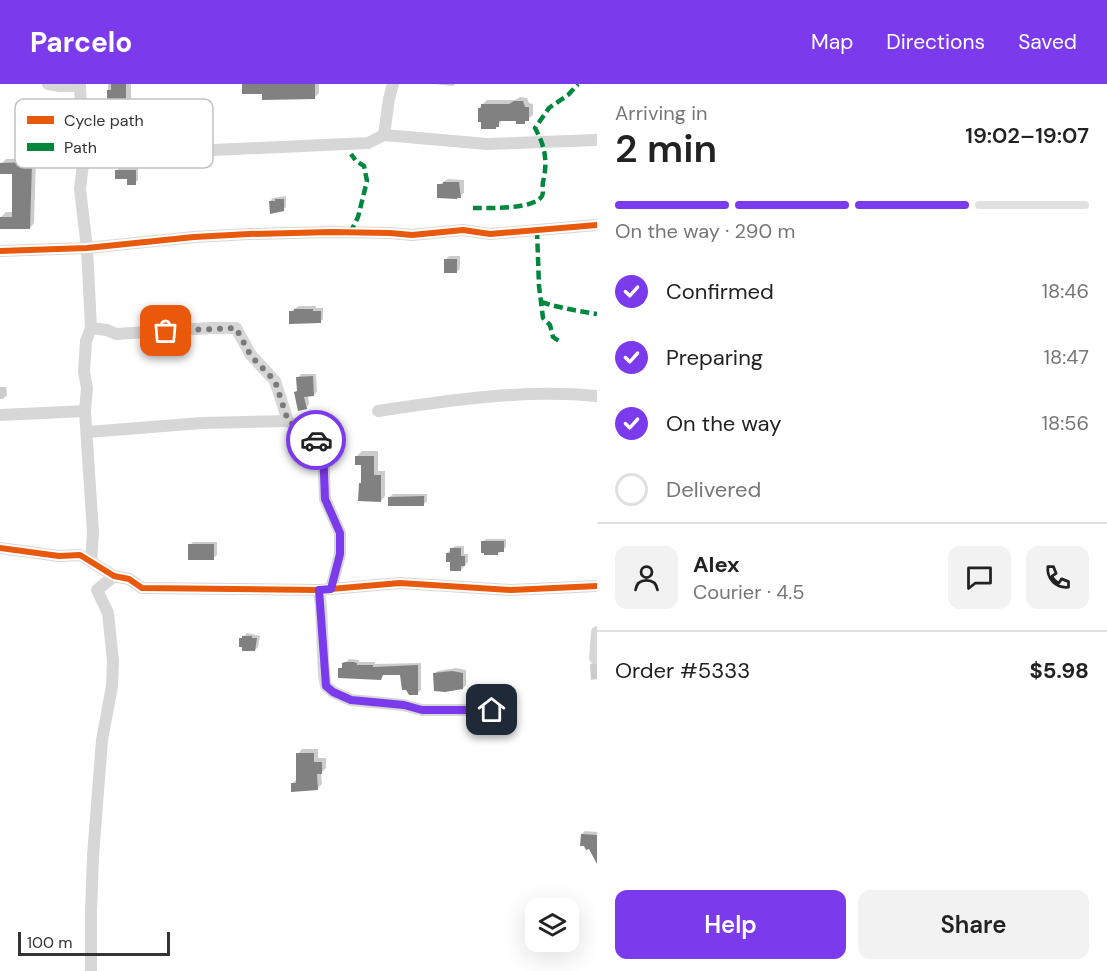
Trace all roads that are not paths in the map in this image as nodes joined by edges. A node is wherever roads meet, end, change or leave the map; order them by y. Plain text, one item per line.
1 (48, 84) edge
2 (393, 84) edge
3 (80, 85) edge
4 (384, 135) junction
5 (597, 140) edge
6 (213, 150) edge
7 (81, 168) edge
8 (597, 225) edge
9 (87, 248) junction
10 (0, 250) edge
11 (91, 328) junction
12 (597, 396) edge
13 (85, 411) junction
14 (378, 411) dead end
15 (0, 415) edge
16 (288, 421) junction
17 (88, 432) junction
18 (0, 548) edge
19 (92, 561) junction
20 (114, 576) junction
21 (597, 586) edge
22 (325, 589) junction
23 (597, 632) edge
24 (595, 658) dead end
25 (492, 710) dead end
26 (92, 971) edge

1 - 3 street
2 - 4 street
4 - 5 street
4 - 6 street
7 - 9 street
8 - 9 street
9 - 10 street
9 - 11 street
11 - 13 street
11 - 16 street
12 - 14 street
13 - 15 street
13 - 17 street
16 - 17 street
16 - 22 street
17 - 19 street
18 - 19 street
19 - 20 street
20 - 22 street
20 - 26 street
21 - 22 street
22 - 25 street
23 - 24 street

